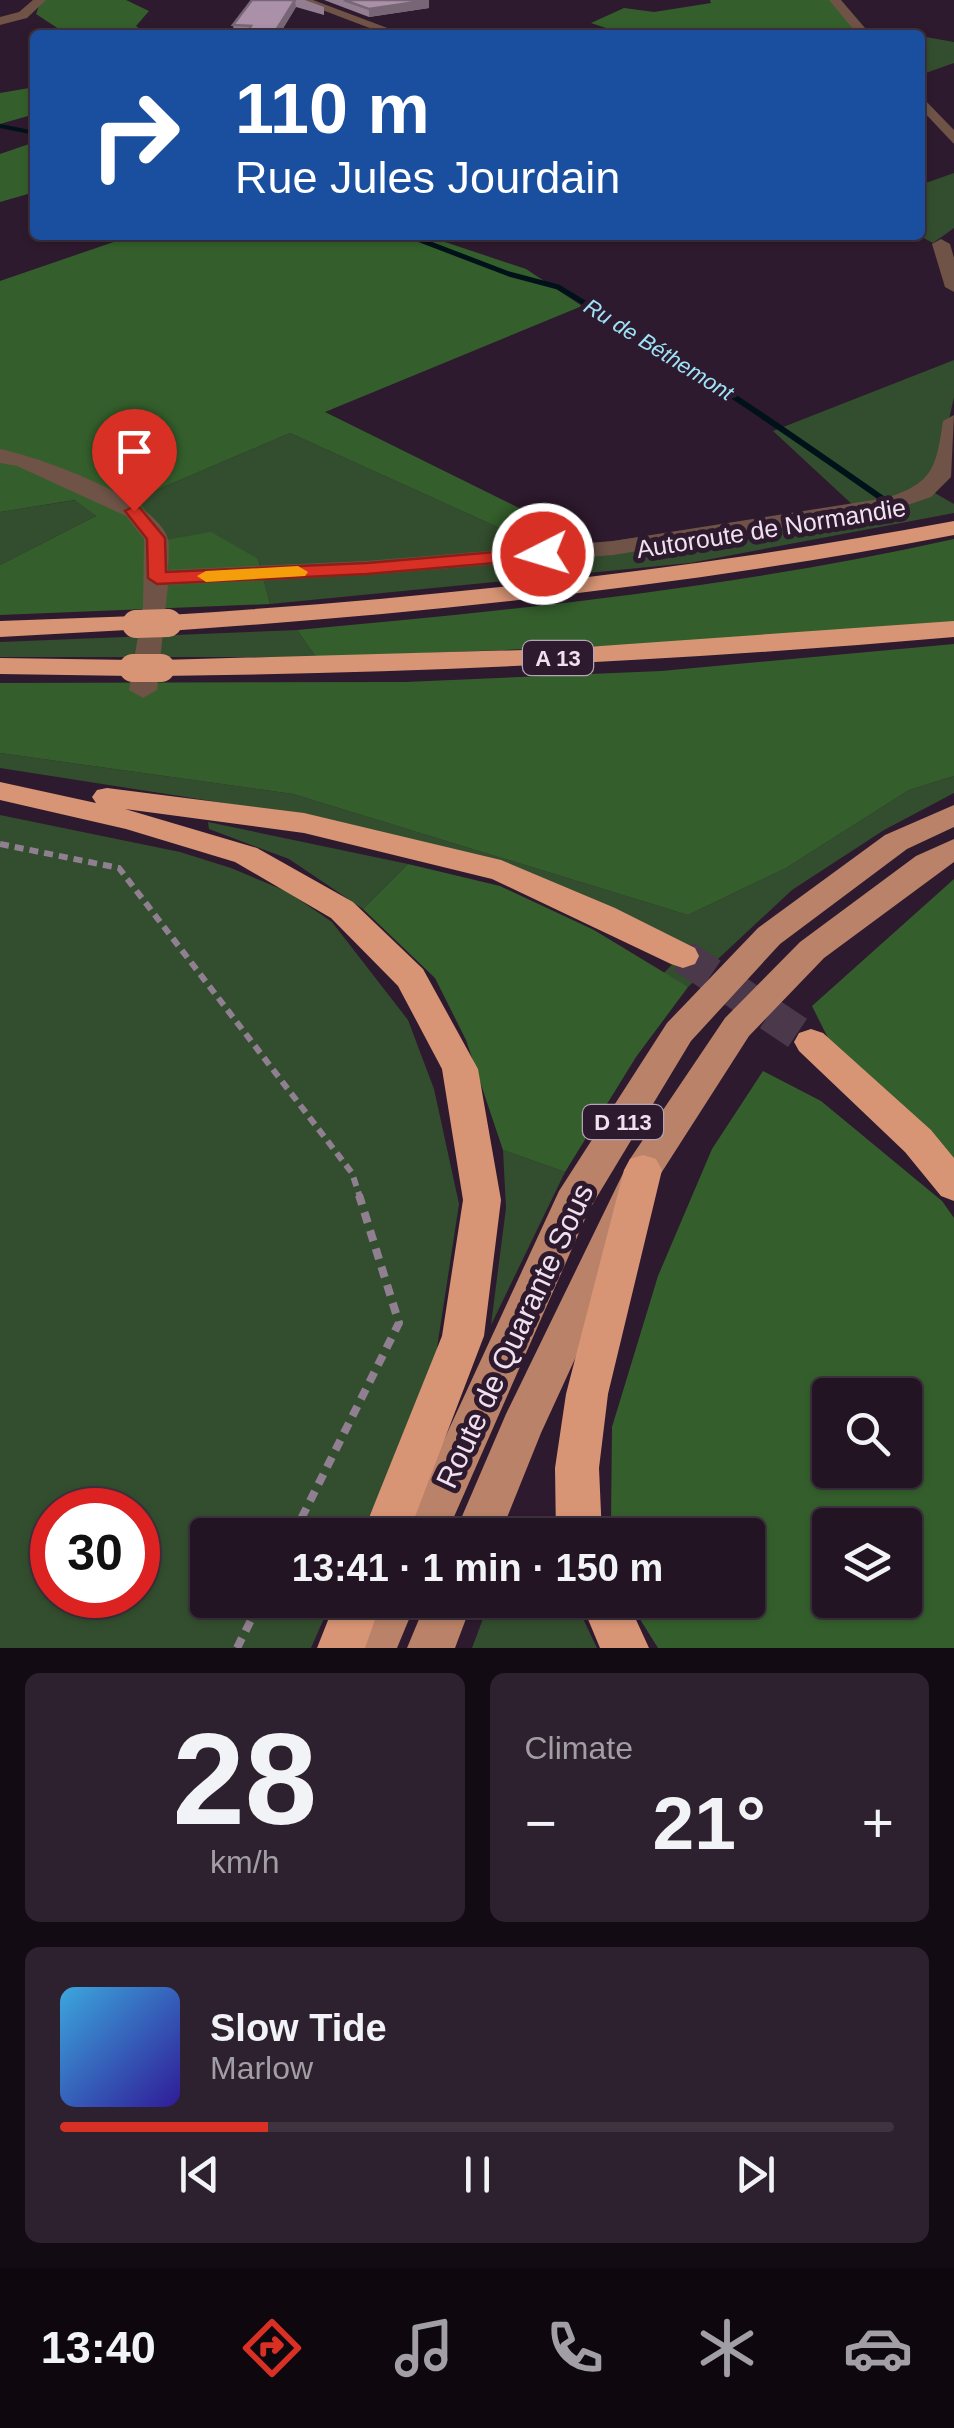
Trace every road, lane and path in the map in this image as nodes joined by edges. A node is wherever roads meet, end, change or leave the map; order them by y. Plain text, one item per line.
1 (40, 0) edge
2 (302, 0) edge
3 (834, 0) edge
4 (0, 21) edge
5 (386, 30) edge
6 (861, 30) edge
7 (925, 104) edge
8 (954, 139) edge
9 (948, 238) edge
10 (954, 288) edge
11 (954, 421) edge
12 (0, 456) edge
13 (954, 528) edge
14 (157, 578) junction
15 (0, 628) edge
16 (954, 630) edge
17 (0, 666) edge
18 (138, 679) junction
19 (0, 783) edge
20 (0, 792) edge
21 (954, 815) edge
22 (0, 844) edge
23 (954, 850) edge
24 (683, 956) tunnel mouth
25 (810, 1042) tunnel mouth
26 (643, 1170) junction
27 (954, 1185) edge
28 (302, 1518) edge
29 (392, 1518) edge
30 (430, 1518) edge
31 (484, 1518) edge
32 (578, 1518) edge
33 (252, 1618) edge
34 (352, 1618) edge
35 (386, 1618) edge
36 (443, 1618) edge
37 (612, 1618) edge
38 (237, 1648) edge
39 (340, 1648) edge
40 (372, 1648) edge
41 (431, 1648) edge
42 (626, 1648) edge

1 - 4 street
2 - 5 street
3 - 6 street
7 - 8 street
9 - 10 street
11 - 14 street
12 - 14 street
13 - 15 highway, Autoroute de Normandie, bridge
14 - 18 street
16 - 18 highway, A 13, bridge
17 - 18 highway, A 13
19 - 24 highway
20 - 29 highway
21 - 30 main road, Route de Quarante Sous / D 113
22 - 28 path
23 - 26 main road, Route de Quarante Sous / D 113
25 - 27 highway
26 - 31 main road, Route de Quarante Sous / D 113
26 - 32 highway
33 - 38 path
34 - 39 highway
35 - 40 main road
36 - 41 main road
37 - 42 highway

